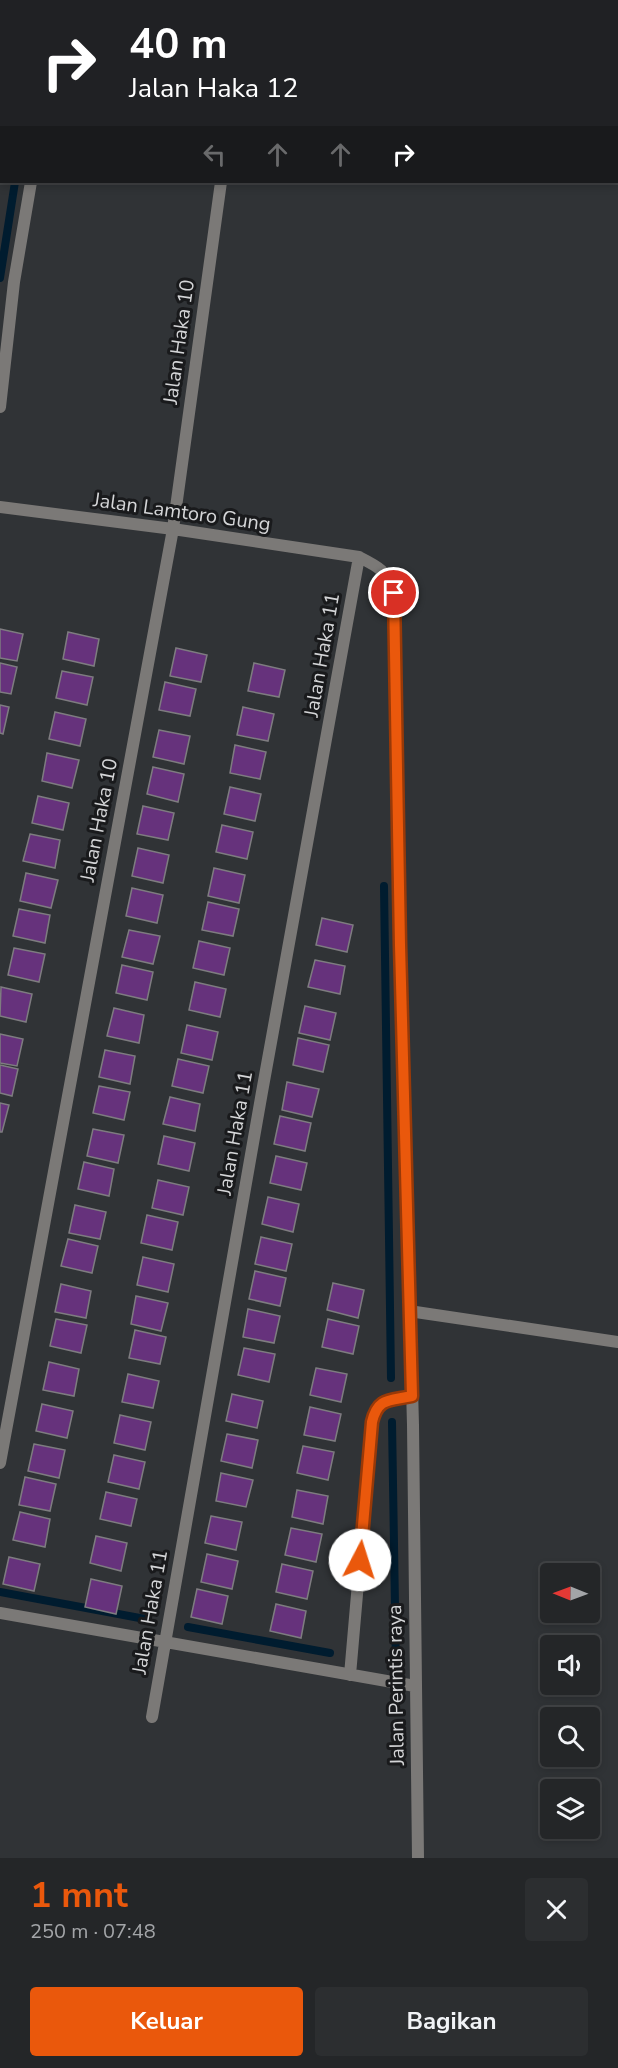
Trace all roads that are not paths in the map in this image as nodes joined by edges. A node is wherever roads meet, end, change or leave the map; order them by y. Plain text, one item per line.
1 (31, 183) edge
2 (221, 183) edge
3 (0, 407) edge
4 (0, 507) edge
5 (173, 529) junction
6 (359, 557) junction
7 (409, 1311) junction
8 (618, 1342) edge
9 (412, 1396) junction
10 (0, 1463) edge
11 (0, 1612) edge
12 (164, 1643) junction
13 (350, 1675) junction
14 (415, 1686) junction
15 (152, 1717) dead end
16 (418, 1858) edge

1 - 3 street
2 - 5 street, Jalan Haka 10
4 - 5 street, Jalan Lamtoro Gung
5 - 6 street, Jalan Lamtoro Gung
5 - 10 street, Jalan Haka 10
6 - 7 street, Jalan Perintis raya
6 - 12 street, Jalan Haka 11
7 - 8 street
7 - 9 street, Jalan Perintis raya
9 - 13 street
9 - 14 street, Jalan Perintis raya
11 - 12 street
12 - 13 street
12 - 15 street, Jalan Haka 11
13 - 14 street
14 - 16 street, Jalan Perintis raya

